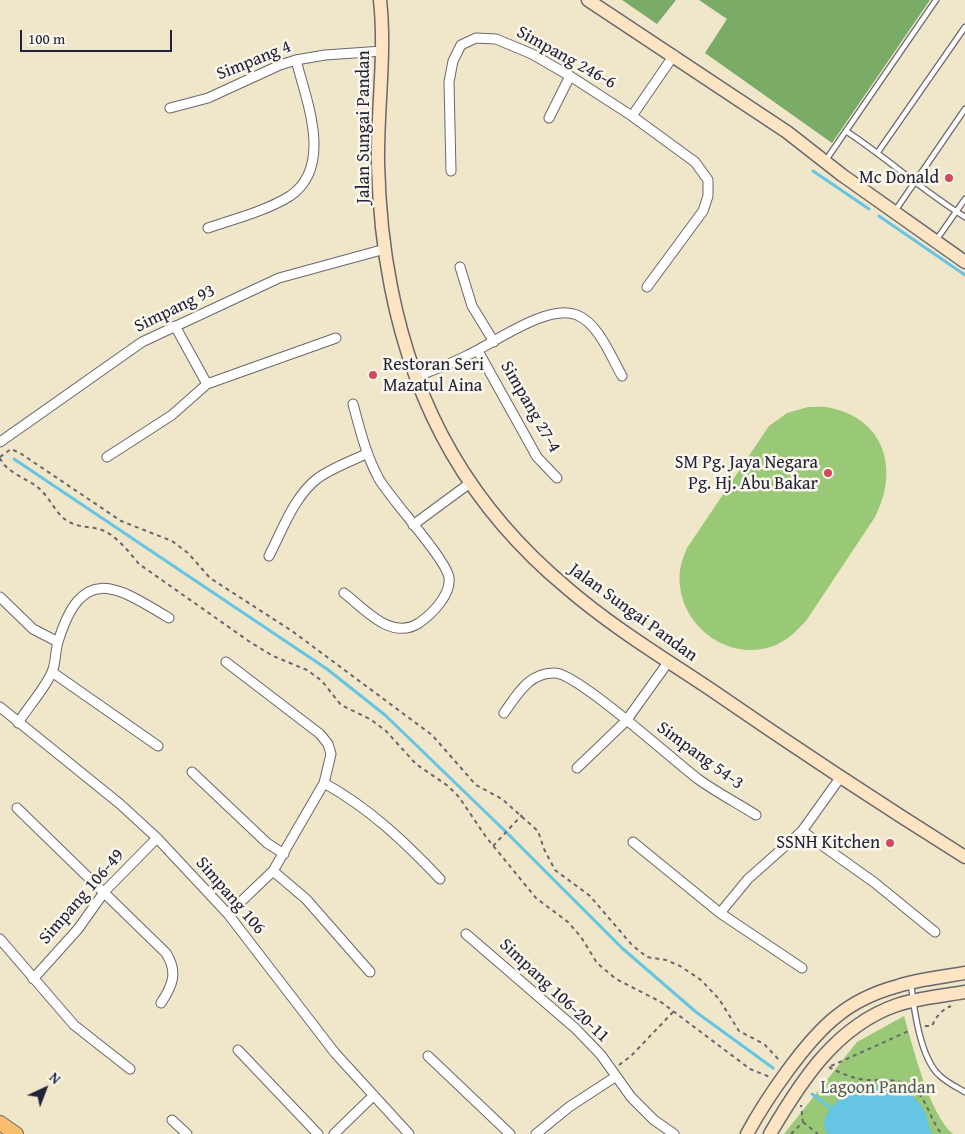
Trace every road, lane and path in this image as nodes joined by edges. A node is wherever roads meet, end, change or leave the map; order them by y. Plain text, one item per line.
1 (380, 0) edge
2 (588, 0) edge
3 (936, 0) edge
4 (965, 27) edge
5 (383, 51) junction
6 (674, 55) junction
7 (296, 60) junction
8 (570, 76) junction
9 (170, 108) dead end
10 (965, 109) edge
11 (632, 116) junction
12 (549, 118) dead end
13 (846, 131) junction
14 (878, 152) junction
15 (826, 162) junction
16 (451, 170) dead end
17 (916, 182) junction
18 (965, 199) edge
19 (957, 212) junction
20 (894, 213) junction
21 (965, 217) edge
22 (208, 228) dead end
23 (936, 242) junction
24 (385, 249) junction
25 (965, 262) edge
26 (460, 266) dead end
27 (647, 287) dead end
28 (175, 326) junction
29 (336, 338) dead end
30 (494, 342) junction
31 (478, 351) junction
32 (622, 376) dead end
33 (415, 377) junction
34 (207, 384) junction
35 (353, 404) dead end
36 (0, 442) edge
37 (366, 454) junction
38 (107, 457) dead end
39 (0, 458) edge
40 (556, 478) dead end
41 (470, 484) junction
42 (413, 525) junction
43 (269, 556) dead end
44 (344, 593) dead end
45 (0, 597) edge
46 (169, 618) dead end
47 (58, 642) junction
48 (226, 662) dead end
49 (669, 662) junction
50 (52, 672) junction
51 (0, 707) edge
52 (504, 713) dead end
53 (626, 721) junction
54 (18, 723) junction
55 (158, 746) dead end
56 (577, 768) dead end
57 (192, 772) dead end
58 (840, 778) junction
59 (324, 783) junction
60 (17, 808) dead end
61 (522, 815) junction
62 (756, 815) dead end
63 (802, 831) junction
64 (156, 838) junction
65 (633, 842) dead end
66 (493, 846) junction
67 (284, 854) junction
68 (965, 857) edge
69 (273, 871) junction
70 (440, 878) dead end
71 (105, 892) junction
72 (720, 913) junction
73 (228, 914) junction
74 (935, 932) dead end
75 (466, 934) dead end
76 (0, 939) edge
77 (802, 968) dead end
78 (370, 972) dead end
79 (965, 973) edge
80 (33, 978) junction
81 (911, 982) junction
82 (965, 992) edge
83 (913, 1001) junction
84 (161, 1003) dead end
85 (953, 1006) dead end
86 (674, 1011) junction
87 (919, 1026) junction
88 (238, 1050) dead end
89 (428, 1056) dead end
90 (829, 1067) junction
91 (130, 1068) dead end
92 (783, 1068) dead end
93 (824, 1072) dead end
94 (613, 1074) junction
95 (776, 1076) dead end
96 (965, 1092) edge
97 (372, 1097) junction
98 (802, 1100) dead end
99 (172, 1120) dead end
100 (803, 1122) junction
101 (0, 1123) edge
102 (16, 1134) edge
103 (187, 1134) edge
104 (318, 1134) edge
105 (334, 1134) edge
106 (408, 1134) edge
107 (510, 1134) edge
108 (536, 1134) edge
109 (674, 1134) edge
110 (747, 1134) edge
111 (770, 1134) edge
112 (790, 1134) edge
113 (818, 1134) edge
114 (942, 1134) edge

1 - 5 street, Jalan Sungai Pandan
2 - 6 street
3 - 13 lane
4 - 14 lane
5 - 7 street, Simpang 4
5 - 24 street, Jalan Sungai Pandan
6 - 11 street
6 - 15 street
7 - 9 street, Simpang 4
7 - 22 street
8 - 11 street, Simpang 246-6
8 - 12 street
8 - 16 street, Simpang 246-6
10 - 17 lane
11 - 27 street, Simpang 246-6
13 - 14 lane
13 - 15 lane
14 - 17 lane
15 - 20 street
17 - 19 lane
17 - 20 lane
18 - 19 lane
19 - 21 lane
19 - 23 lane
20 - 23 street
23 - 25 street
24 - 28 street, Simpang 93
24 - 33 street, Jalan Sungai Pandan
26 - 30 street
28 - 34 street
28 - 36 street, Simpang 93
29 - 34 street
30 - 31 street
30 - 32 street
31 - 33 street
31 - 40 street, Simpang 27-4
33 - 41 street, Jalan Sungai Pandan
34 - 38 street
35 - 37 street
37 - 42 street
37 - 43 street
39 - 61 path
39 - 66 path
41 - 42 street
41 - 49 street, Jalan Sungai Pandan
42 - 44 street
45 - 47 street
46 - 47 street
47 - 50 street
48 - 59 street
49 - 53 street
49 - 58 street, Jalan Sungai Pandan
50 - 54 street
50 - 55 street
51 - 54 street, Simpang 106
52 - 53 street, Simpang 54-3
53 - 56 street
53 - 62 street, Simpang 54-3
54 - 64 street, Simpang 106
57 - 67 street
58 - 63 street
58 - 68 street, Jalan Sungai Pandan
59 - 67 street
59 - 70 street
60 - 71 street
61 - 66 path
61 - 92 path
63 - 72 street
63 - 74 street
64 - 71 street, Simpang 106-49
64 - 73 street, Simpang 106
65 - 72 street
66 - 86 path
67 - 69 street
69 - 73 street
69 - 78 street
71 - 80 street, Simpang 106-49
71 - 84 street
72 - 77 street
73 - 97 street, Simpang 106
75 - 94 street, Simpang 106-20-11
76 - 80 street
79 - 81 street
80 - 91 street
81 - 83 lane
81 - 110 street
82 - 83 street
83 - 87 lane
83 - 111 street
85 - 87 path
86 - 94 path
86 - 95 path
87 - 90 path
87 - 96 lane
88 - 104 street
89 - 107 street
90 - 93 path
90 - 114 path
94 - 108 street
94 - 109 street, Simpang 106-20-11
97 - 105 street
97 - 106 street, Simpang 106
98 - 100 path
99 - 103 street
100 - 112 path
100 - 113 path
101 - 102 main road

